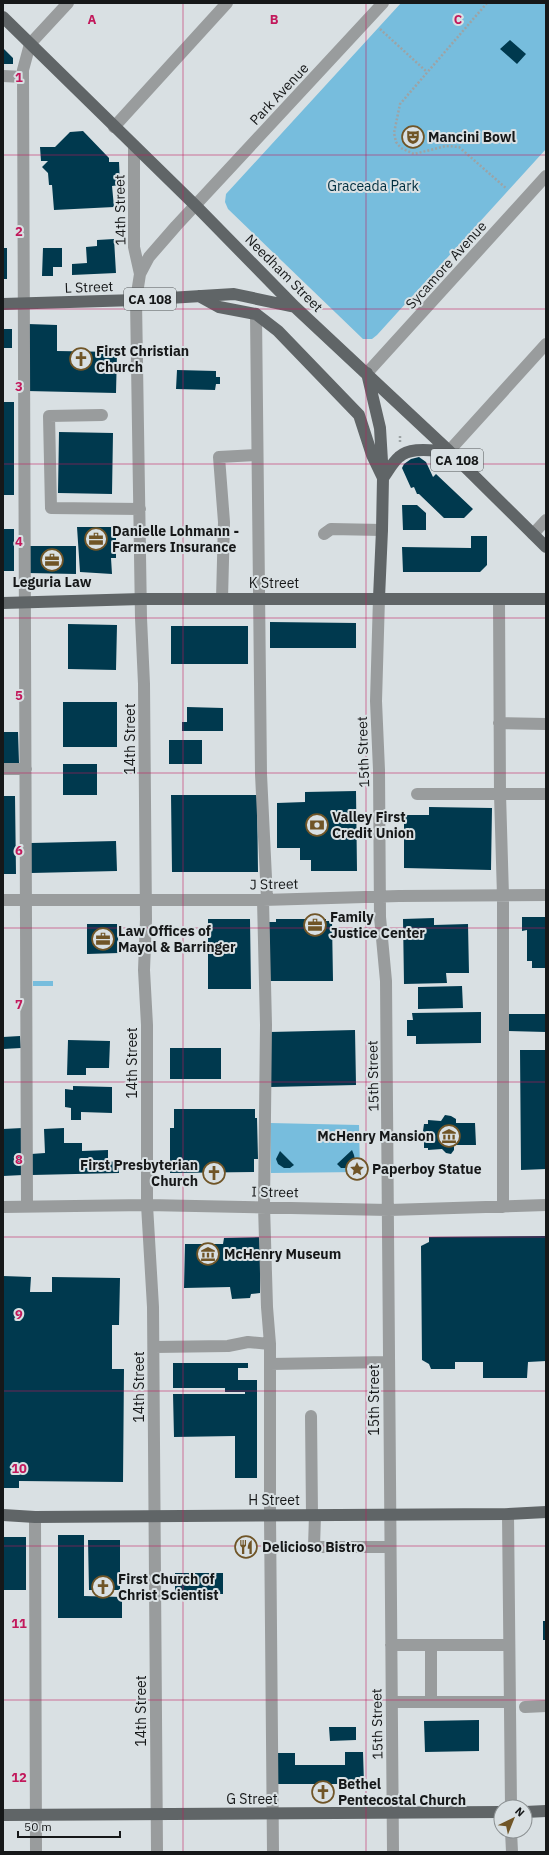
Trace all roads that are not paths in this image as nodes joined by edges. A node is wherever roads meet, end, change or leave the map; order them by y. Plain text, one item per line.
1 (68, 3) edge
2 (227, 3) edge
3 (383, 3) edge
4 (3, 17) edge
5 (30, 44) junction
6 (3, 76) edge
7 (23, 77) junction
8 (114, 127) junction
9 (134, 146) junction
10 (546, 176) edge
11 (196, 206) junction
12 (140, 274) junction
13 (198, 296) junction
14 (136, 300) junction
15 (3, 304) edge
16 (23, 304) junction
17 (295, 307) junction
18 (256, 314) junction
19 (546, 344) edge
20 (367, 374) junction
21 (102, 415) dead end
22 (449, 451) junction
23 (258, 455) junction
24 (383, 478) junction
25 (140, 509) junction
26 (546, 520) edge
27 (382, 530) junction
28 (324, 534) dead end
29 (533, 534) junction
30 (546, 547) edge
31 (258, 598) junction
32 (379, 598) junction
33 (141, 599) junction
34 (222, 599) junction
35 (546, 599) edge
36 (499, 600) junction
37 (3, 603) edge
38 (25, 603) junction
39 (500, 723) junction
40 (546, 724) edge
41 (3, 769) edge
42 (26, 769) junction
43 (417, 794) dead end
44 (500, 794) junction
45 (546, 794) edge
46 (546, 895) edge
47 (380, 896) junction
48 (503, 896) junction
49 (146, 899) junction
50 (3, 900) edge
51 (27, 900) junction
52 (265, 900) junction
53 (27, 1205) junction
54 (147, 1205) junction
55 (546, 1205) edge
56 (264, 1206) junction
57 (3, 1207) edge
58 (503, 1207) junction
59 (389, 1210) junction
60 (270, 1344) junction
61 (154, 1347) junction
62 (389, 1362) junction
63 (270, 1364) junction
64 (311, 1416) dead end
65 (546, 1512) edge
66 (508, 1514) junction
67 (3, 1515) edge
68 (313, 1515) junction
69 (389, 1515) junction
70 (155, 1516) junction
71 (270, 1516) junction
72 (35, 1517) junction
73 (390, 1546) junction
74 (391, 1645) junction
75 (431, 1645) junction
76 (509, 1646) junction
77 (392, 1702) junction
78 (431, 1702) junction
79 (509, 1702) junction
80 (525, 1706) dead end
81 (546, 1706) edge
82 (511, 1799) edge
83 (546, 1811) edge
84 (493, 1812) edge
85 (533, 1812) edge
86 (393, 1813) junction
87 (157, 1814) junction
88 (273, 1814) junction
89 (3, 1815) edge
90 (35, 1815) junction
91 (511, 1839) edge
92 (36, 1852) edge
93 (157, 1852) edge
94 (273, 1852) edge
95 (393, 1852) edge
96 (512, 1852) edge

1 - 5 street
2 - 8 street
3 - 11 street, Park Avenue
4 - 5 main road, Needham Street
5 - 7 street
5 - 8 main road, Needham Street
6 - 7 street
7 - 16 street
8 - 9 main road, Needham Street
9 - 11 main road, Needham Street
9 - 12 street, 14th Street
10 - 20 street, Sycamore Avenue
11 - 12 street, 14th Street
11 - 17 main road, Needham Street
12 - 14 street, 14th Street
13 - 14 main road, L Street / CA 108
13 - 17 main road, L Street / CA 108
13 - 18 main road
14 - 16 main road, L Street / CA 108
14 - 25 street, 14th Street
15 - 16 main road, L Street / CA 108
16 - 38 street
17 - 20 main road, Needham Street / CA 108
18 - 23 street
18 - 24 main road
19 - 22 street
20 - 22 main road, Needham Street / CA 108
20 - 24 main road, 15th Street
21 - 25 street
22 - 24 main road
22 - 29 main road, Needham Street / CA 108
23 - 31 street
23 - 34 street
24 - 27 main road, 15th Street
25 - 33 street, 14th Street
26 - 29 street
27 - 28 street
27 - 32 main road, 15th Street
29 - 30 main road, Needham Street / CA 108
31 - 32 main road, K Street
31 - 34 main road, K Street
31 - 52 street
32 - 36 main road, K Street
32 - 47 street, 15th Street
33 - 34 main road, K Street
33 - 38 main road, K Street
33 - 49 street, 14th Street
35 - 36 main road, K Street
36 - 39 street
37 - 38 main road, K Street
38 - 42 street
39 - 40 street
39 - 44 street
41 - 42 street
42 - 51 street
43 - 44 street
44 - 45 street
44 - 48 street
46 - 48 street, J Street
47 - 48 street, J Street
47 - 52 street, J Street
47 - 59 street, 15th Street
48 - 58 street
49 - 51 street, J Street
49 - 52 street, J Street
49 - 54 street, 14th Street
50 - 51 street, J Street
51 - 53 street
52 - 56 street
53 - 54 street, I Street
53 - 57 street, I Street
54 - 56 street, I Street
54 - 61 street, 14th Street
55 - 58 street, I Street
56 - 59 street, I Street
56 - 60 street
58 - 59 street, I Street
59 - 62 street, 15th Street
60 - 61 street
60 - 63 street
61 - 70 street, 14th Street
62 - 63 street
62 - 69 street, 15th Street
63 - 71 street
64 - 68 street
65 - 66 main road, H Street
66 - 69 main road, H Street
66 - 76 street
67 - 72 main road, H Street
68 - 69 main road, H Street
68 - 71 main road, H Street
68 - 73 street
69 - 73 street, 15th Street
70 - 71 main road, H Street
70 - 72 main road, H Street
70 - 87 street, 14th Street
71 - 88 street
72 - 90 street
73 - 74 street, 15th Street
74 - 75 street
74 - 77 street, 15th Street
75 - 76 street
75 - 78 street
76 - 79 street
77 - 78 street
77 - 86 street, 15th Street
78 - 79 street
79 - 82 street
80 - 81 street
83 - 85 main road
84 - 86 main road, G Street
86 - 88 main road, G Street
86 - 95 street, 15th Street
87 - 88 main road, G Street
87 - 90 main road, G Street
87 - 93 street, 14th Street
88 - 94 street
89 - 90 main road, G Street
90 - 92 street
91 - 96 street

